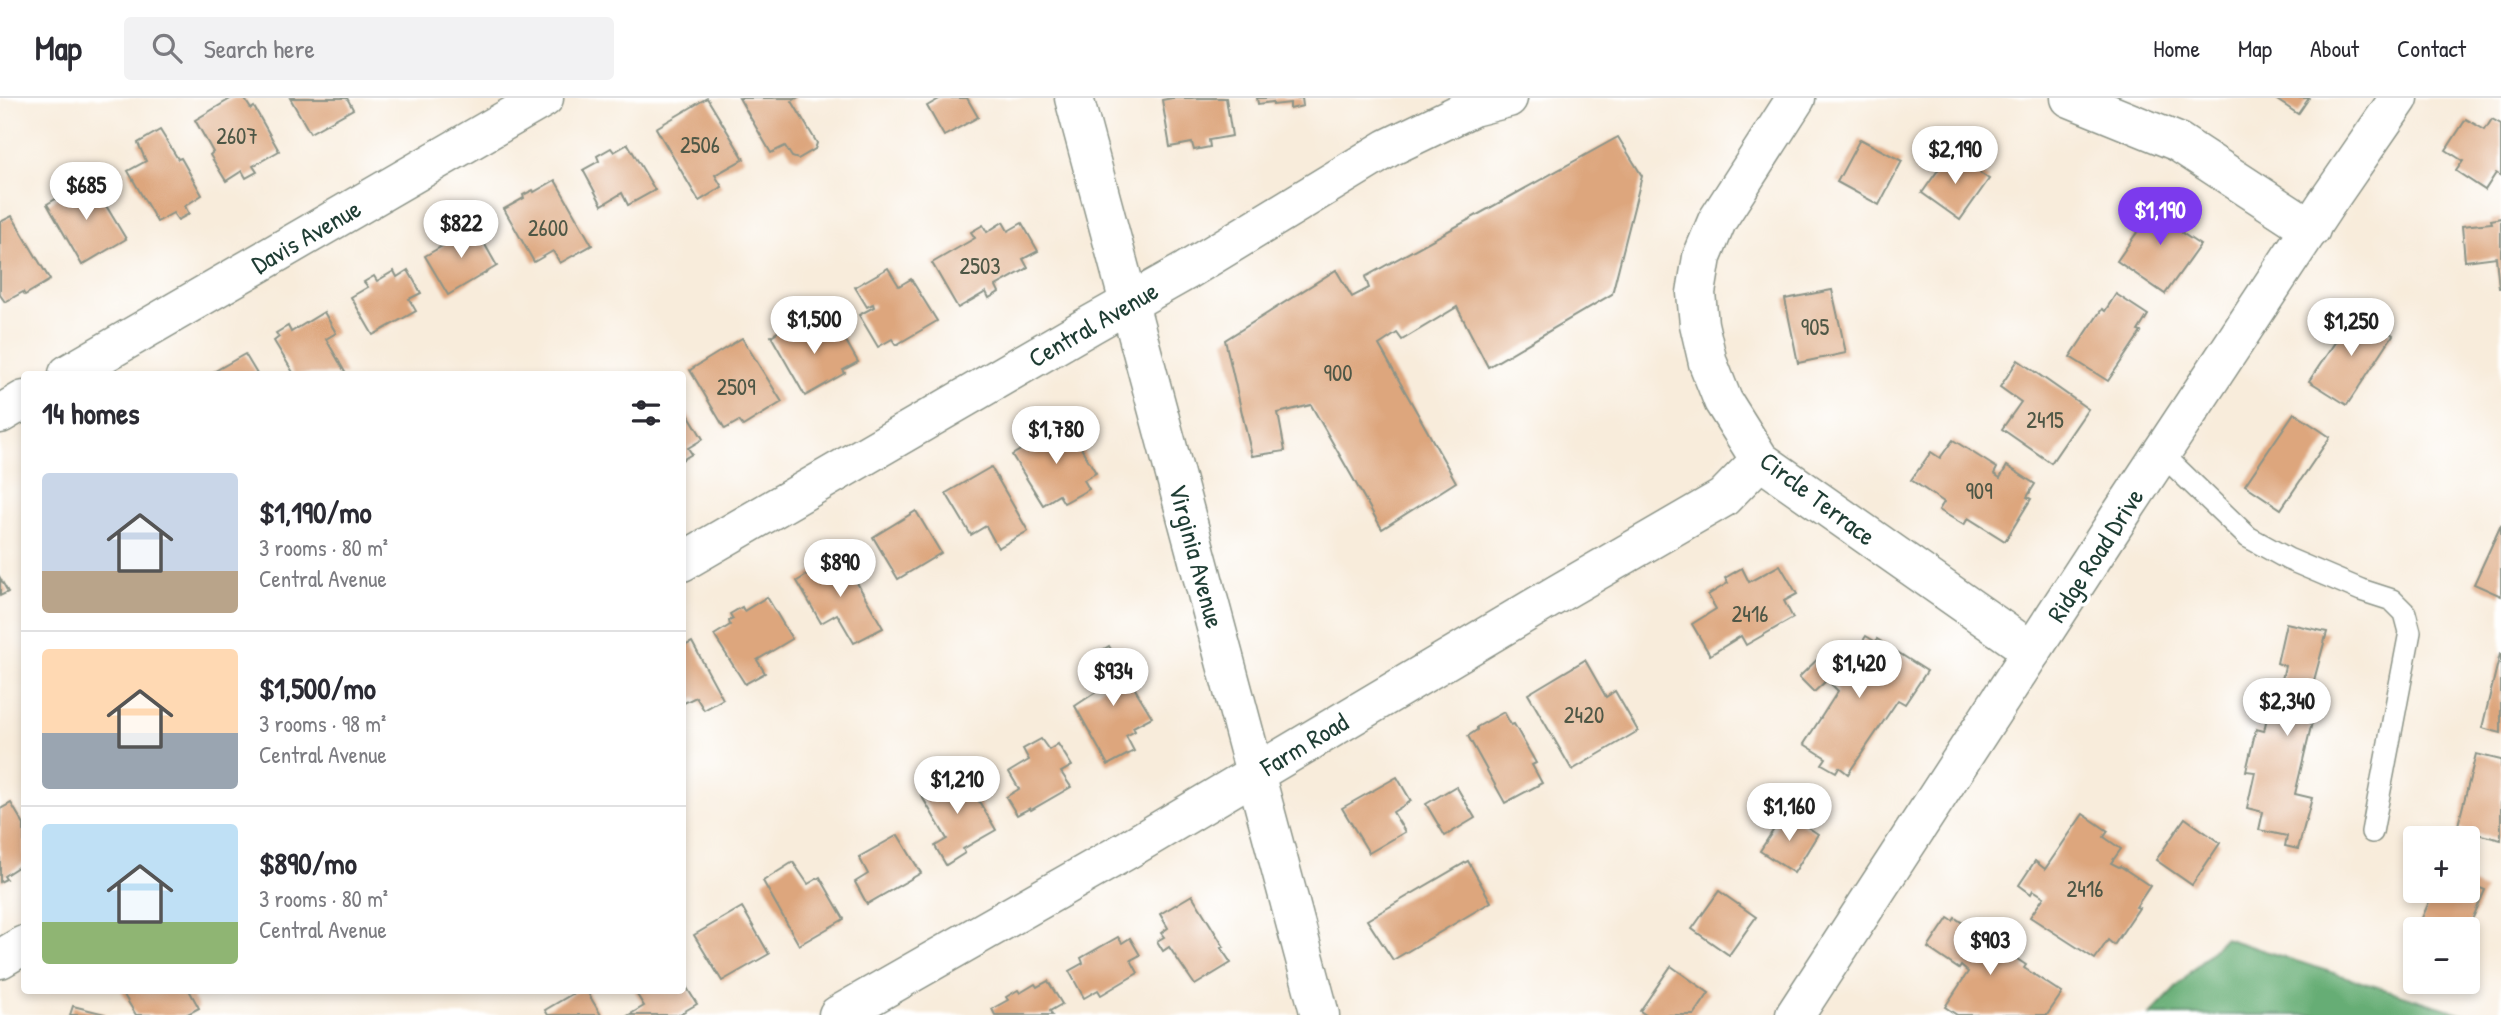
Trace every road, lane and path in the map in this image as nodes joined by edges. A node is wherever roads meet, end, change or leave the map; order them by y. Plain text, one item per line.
1 (544, 98) edge
2 (1074, 98) edge
3 (1508, 98) edge
4 (1796, 98) edge
5 (2070, 98) edge
6 (2399, 98) edge
7 (2311, 229) junction
8 (1129, 303) junction
9 (73, 371) edge
10 (21, 402) edge
11 (0, 414) edge
12 (2161, 454) junction
13 (1760, 460) junction
14 (686, 560) edge
15 (2032, 651) junction
16 (1256, 773) junction
17 (2372, 832) dead end
18 (21, 947) edge
19 (0, 959) edge
20 (838, 1015) edge
21 (1320, 1015) edge
22 (1795, 1015) edge

1 - 9 street, Davis Avenue
2 - 8 street, Virginia Avenue
3 - 8 street, Central Avenue
4 - 13 street, Circle Terrace
5 - 7 street
6 - 7 street, Ridge Road Drive
7 - 12 street, Ridge Road Drive
8 - 14 street, Central Avenue
8 - 16 street, Virginia Avenue
10 - 11 street
12 - 15 street, Ridge Road Drive
12 - 17 lane
13 - 15 street, Circle Terrace
13 - 16 street, Farm Road
15 - 22 street, Ridge Road Drive
16 - 20 street, Farm Road
16 - 21 street, Virginia Avenue
18 - 19 street

